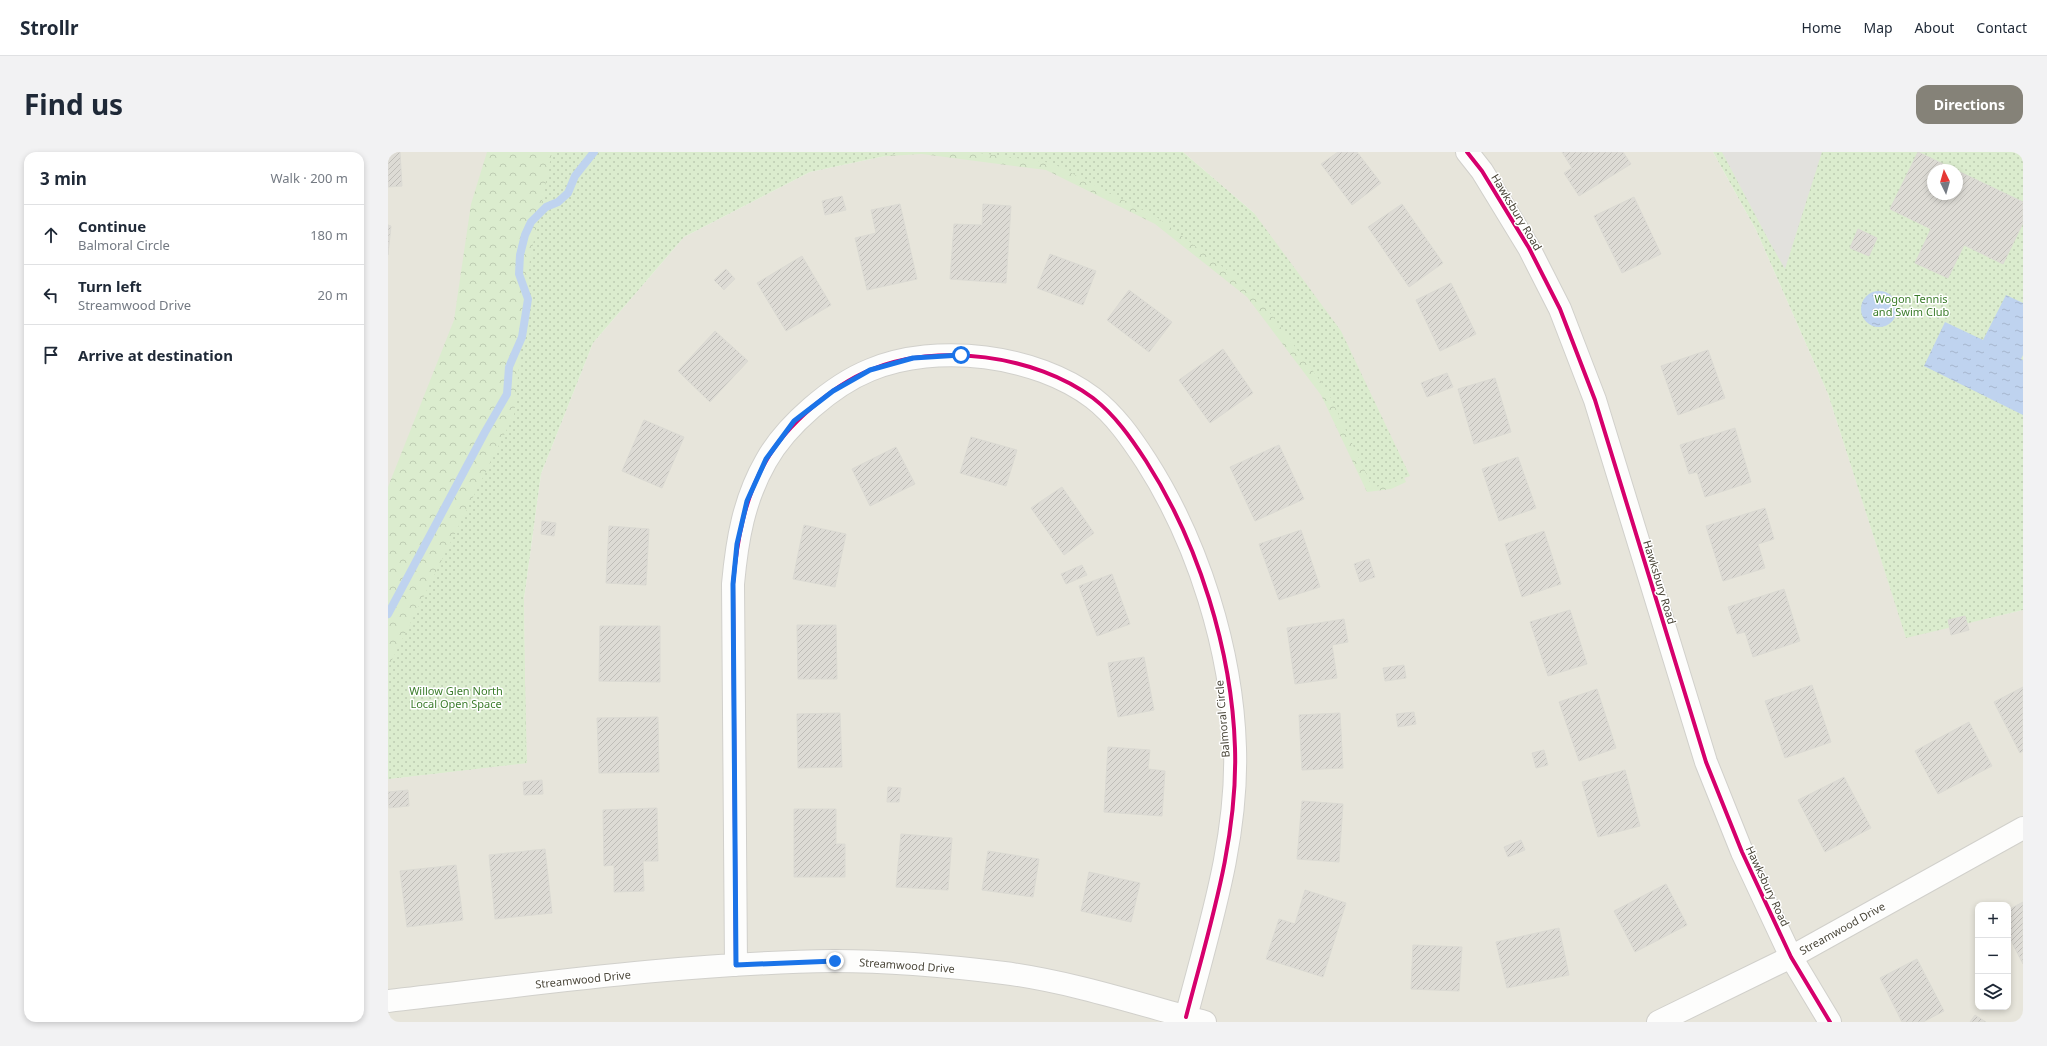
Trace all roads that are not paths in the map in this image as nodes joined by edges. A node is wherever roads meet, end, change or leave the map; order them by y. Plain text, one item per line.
1 (1467, 152) edge
2 (2023, 828) edge
3 (1791, 956) junction
4 (736, 965) junction
5 (388, 1001) edge
6 (1196, 1019) edge
7 (1658, 1022) edge
8 (1830, 1022) edge

1 - 3 street, Hawksbury Road
2 - 3 street, Streamwood Drive
3 - 7 street, Streamwood Drive
3 - 8 street, Hawksbury Road
4 - 5 street, Streamwood Drive
4 - 6 street, Streamwood Drive
4 - 6 street, Balmoral Circle

